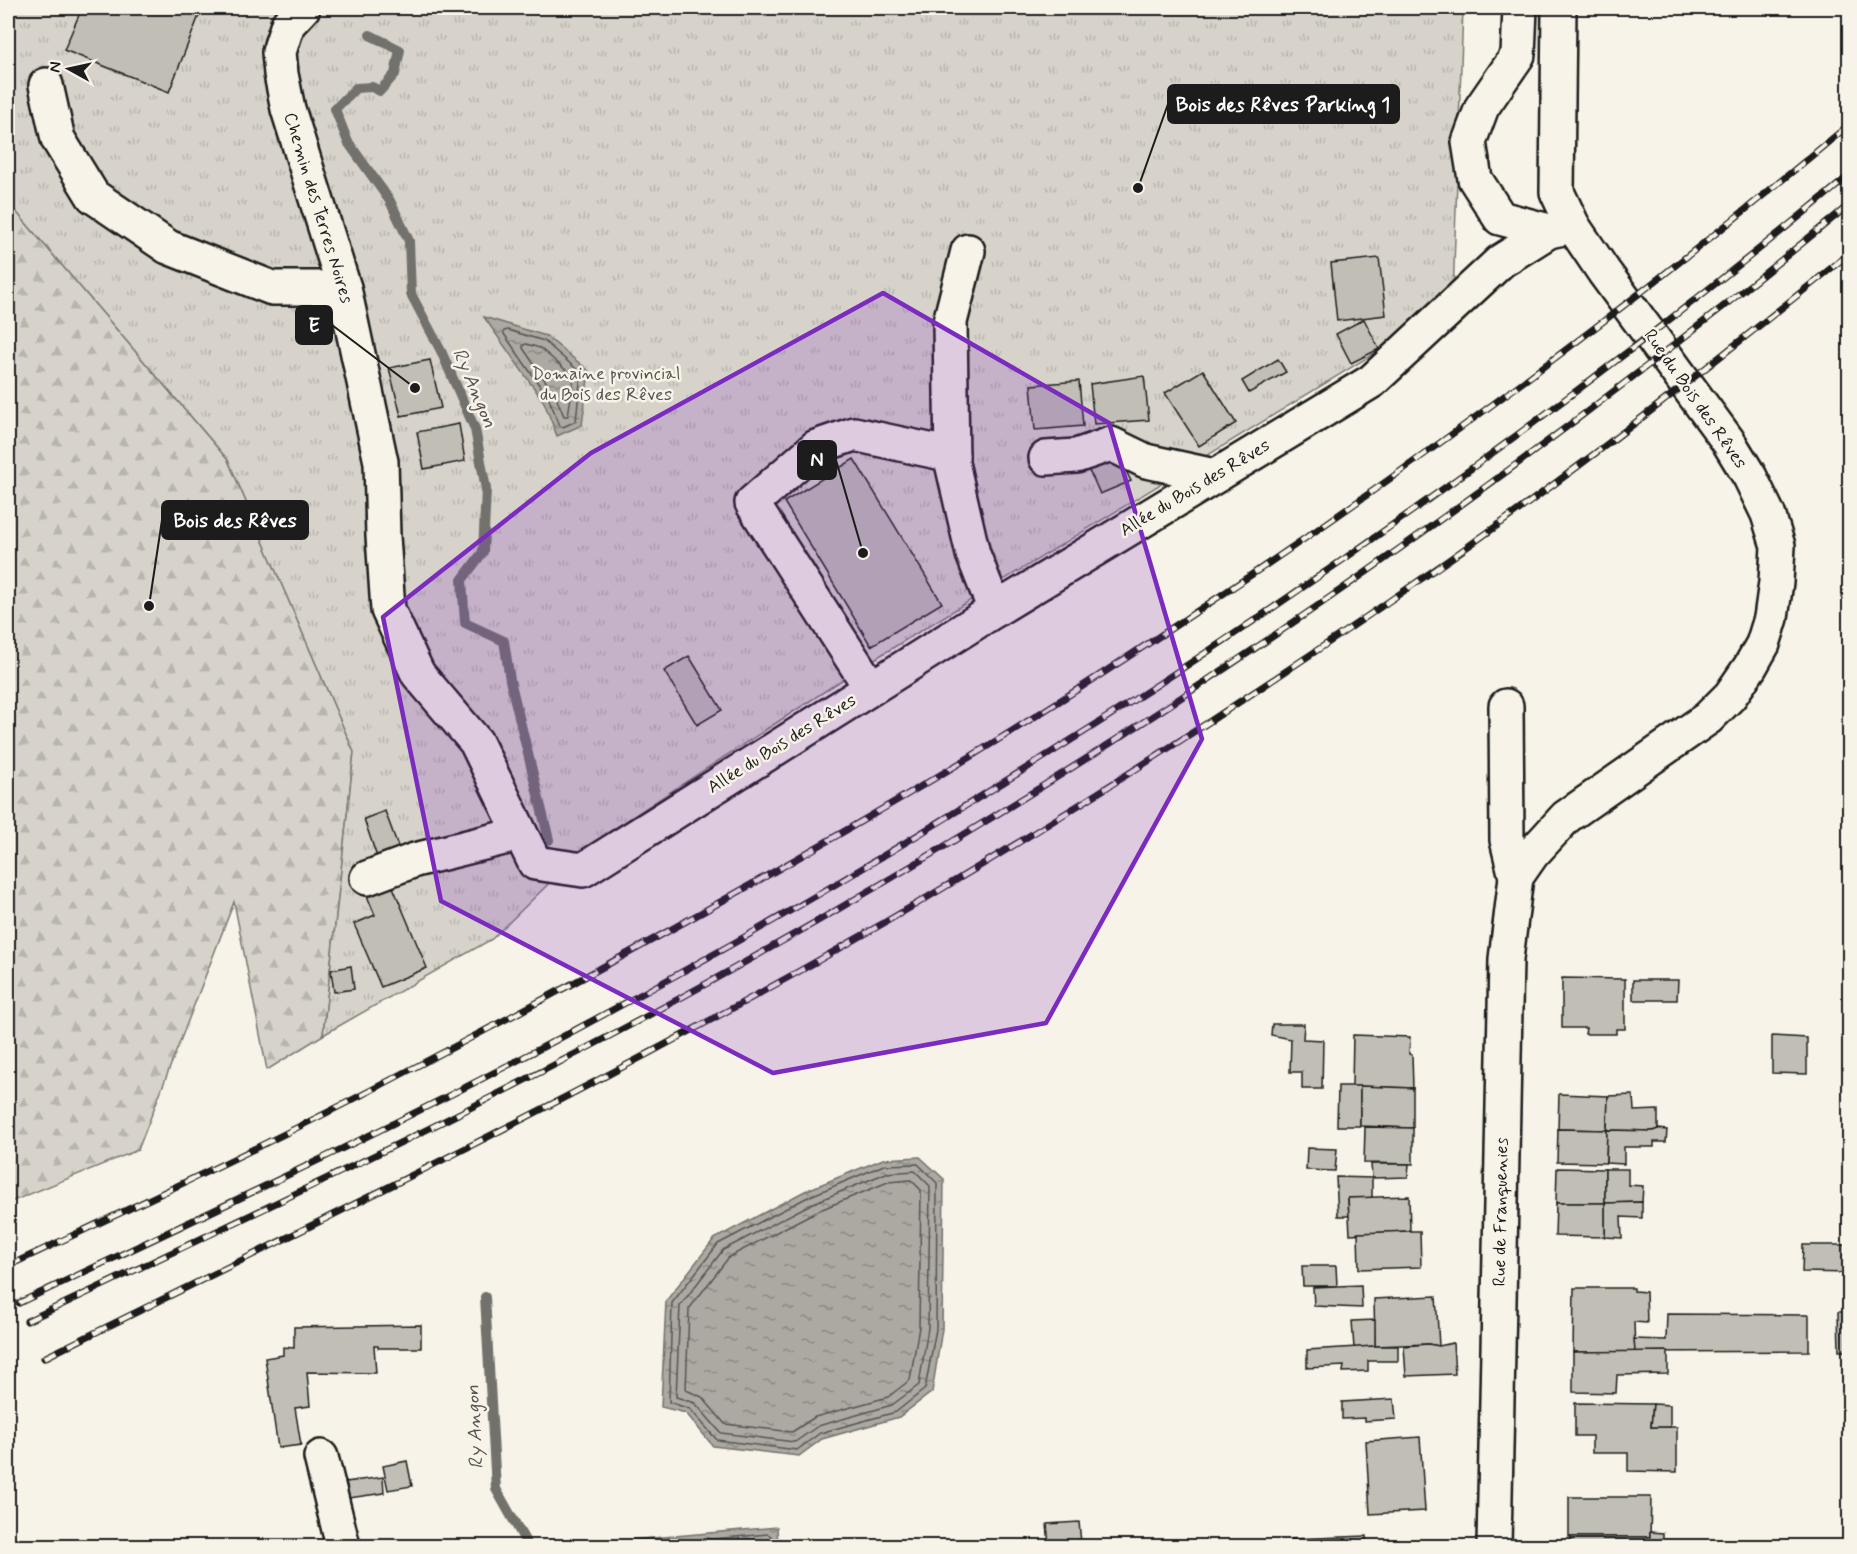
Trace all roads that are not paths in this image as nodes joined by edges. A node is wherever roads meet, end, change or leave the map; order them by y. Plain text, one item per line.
1 (303, 8) edge
2 (1520, 8) edge
3 (1559, 8) edge
4 (46, 85) dead end
5 (1561, 228) junction
6 (968, 251) dead end
7 (344, 288) junction
8 (952, 455) junction
9 (1046, 458) dead end
10 (1215, 476) junction
11 (994, 610) junction
12 (870, 688) junction
13 (1506, 706) dead end
14 (520, 834) junction
15 (583, 870) joint
16 (1516, 877) junction
17 (367, 878) dead end
18 (321, 1457) dead end
19 (343, 1546) edge
20 (1494, 1546) edge

1 - 7 street, Chemin des Terres Noires
2 - 5 street
3 - 5 street, Rue du Bois des Rêves
4 - 7 street
5 - 10 street, Allée du Bois des Rêves
5 - 16 street, Rue du Bois des Rêves
6 - 8 street
7 - 14 street, Chemin des Terres Noires
8 - 11 street
8 - 12 street
9 - 10 street
10 - 11 street, Allée du Bois des Rêves
11 - 12 street, Allée du Bois des Rêves
12 - 15 street, Allée du Bois des Rêves
13 - 16 street
14 - 15 street, Chemin des Terres Noires
14 - 17 street
16 - 20 street, Rue de Franquenies
18 - 19 street

